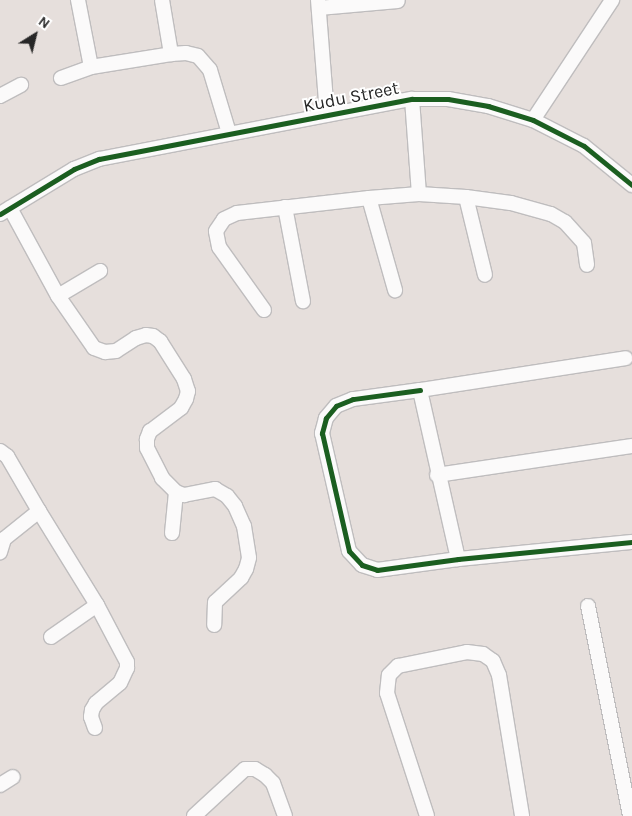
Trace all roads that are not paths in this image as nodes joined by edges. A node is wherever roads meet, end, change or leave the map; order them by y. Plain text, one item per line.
1 (78, 0) edge
2 (162, 0) edge
3 (612, 0) edge
4 (398, 1) edge
5 (319, 4) edge
6 (171, 54) junction
7 (91, 67) junction
8 (61, 78) dead end
9 (21, 86) dead end
10 (0, 96) edge
11 (412, 100) junction
12 (327, 115) junction
13 (534, 120) junction
14 (229, 134) junction
15 (632, 185) edge
16 (419, 194) junction
17 (466, 197) junction
18 (369, 198) junction
19 (285, 207) junction
20 (5, 211) edge
21 (587, 265) dead end
22 (100, 271) dead end
23 (485, 275) dead end
24 (395, 290) dead end
25 (58, 296) junction
26 (304, 301) dead end
27 (264, 310) dead end
28 (626, 358) dead end
29 (420, 390) junction
30 (632, 446) edge
31 (0, 451) edge
32 (437, 474) junction
33 (176, 492) junction
34 (39, 511) junction
35 (172, 533) dead end
36 (632, 542) edge
37 (0, 552) edge
38 (458, 559) junction
39 (97, 605) junction
40 (588, 606) dead end
41 (214, 625) dead end
42 (50, 637) dead end
43 (95, 728) dead end
44 (13, 777) dead end
45 (0, 785) edge
46 (629, 791) edge
47 (194, 816) edge
48 (284, 816) edge
49 (427, 816) edge
50 (522, 816) edge
51 (630, 816) edge

1 - 7 street
2 - 6 street
3 - 13 street
4 - 5 street
5 - 12 street
6 - 7 street
6 - 14 street
7 - 8 street
9 - 10 street
11 - 12 street, Kudu Street
11 - 13 street, Kudu Street
11 - 16 street
12 - 14 street, Kudu Street
13 - 15 street, Kudu Street
14 - 20 street, Kudu Street
16 - 17 street
16 - 18 street
17 - 21 street
17 - 23 street
18 - 19 street
18 - 24 street
19 - 26 street
19 - 27 street
20 - 25 street
22 - 25 street
25 - 33 street
28 - 29 street
29 - 32 street
29 - 38 street
30 - 32 street
31 - 34 street
32 - 38 street
33 - 35 street
33 - 41 street
34 - 37 street
34 - 39 street
36 - 38 street
39 - 42 street
39 - 43 street
40 - 46 street
44 - 45 street
46 - 51 street
47 - 48 street
49 - 50 street

